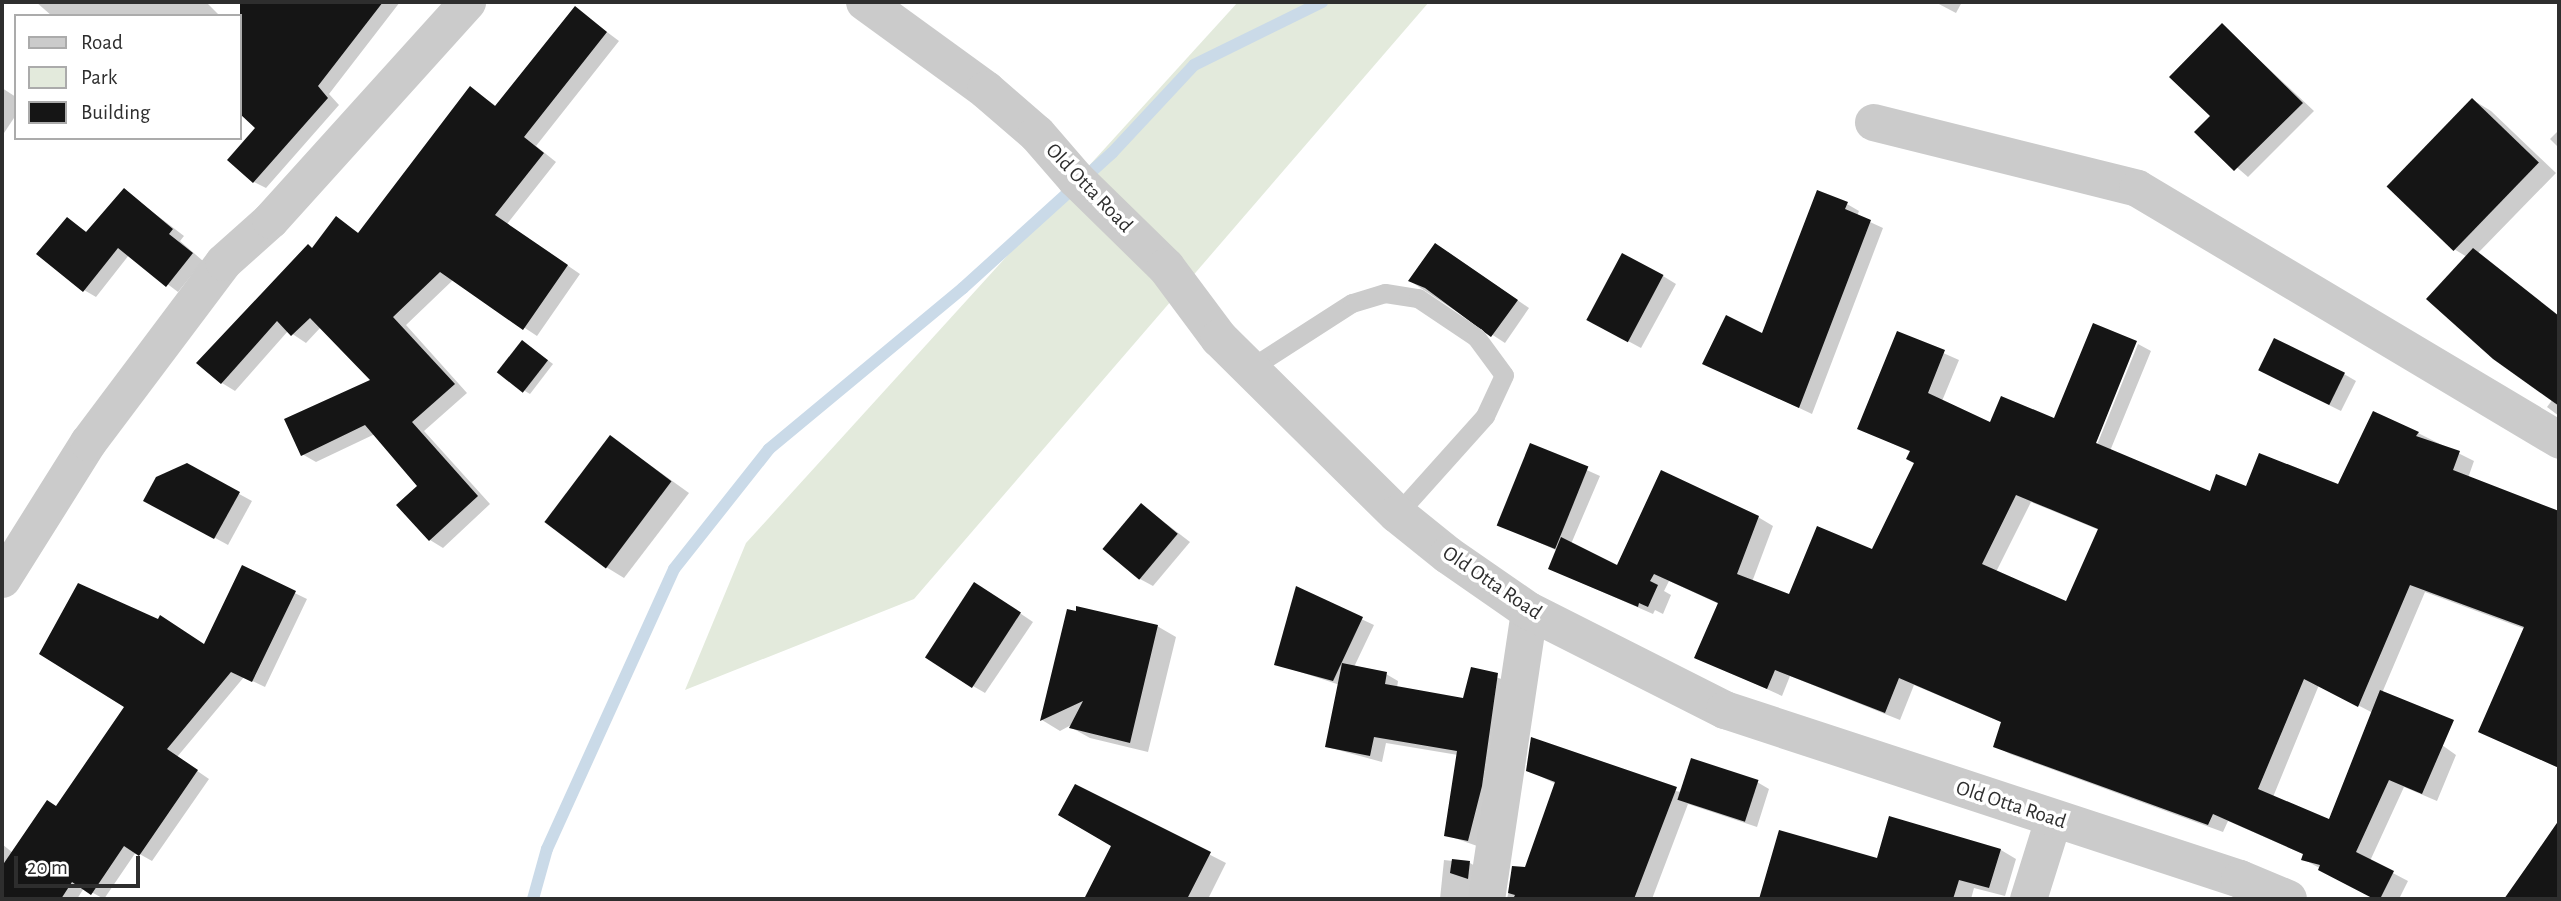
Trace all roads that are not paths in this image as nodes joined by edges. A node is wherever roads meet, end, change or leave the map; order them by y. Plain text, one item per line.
1 (467, 2) edge
2 (865, 2) edge
3 (1873, 122) dead end
4 (1249, 369) junction
5 (2559, 440) edge
6 (1397, 513) junction
7 (2, 579) edge
8 (1529, 611) junction
9 (2053, 819) junction
10 (1486, 899) edge
11 (2028, 899) edge
12 (2288, 899) edge

1 - 7 street
2 - 4 street, Old Otta Road
3 - 5 street
4 - 6 street, Old Otta Road
4 - 6 lane
6 - 8 street, Old Otta Road
8 - 9 street, Old Otta Road
8 - 10 street
9 - 11 street
9 - 12 street, Old Otta Road

